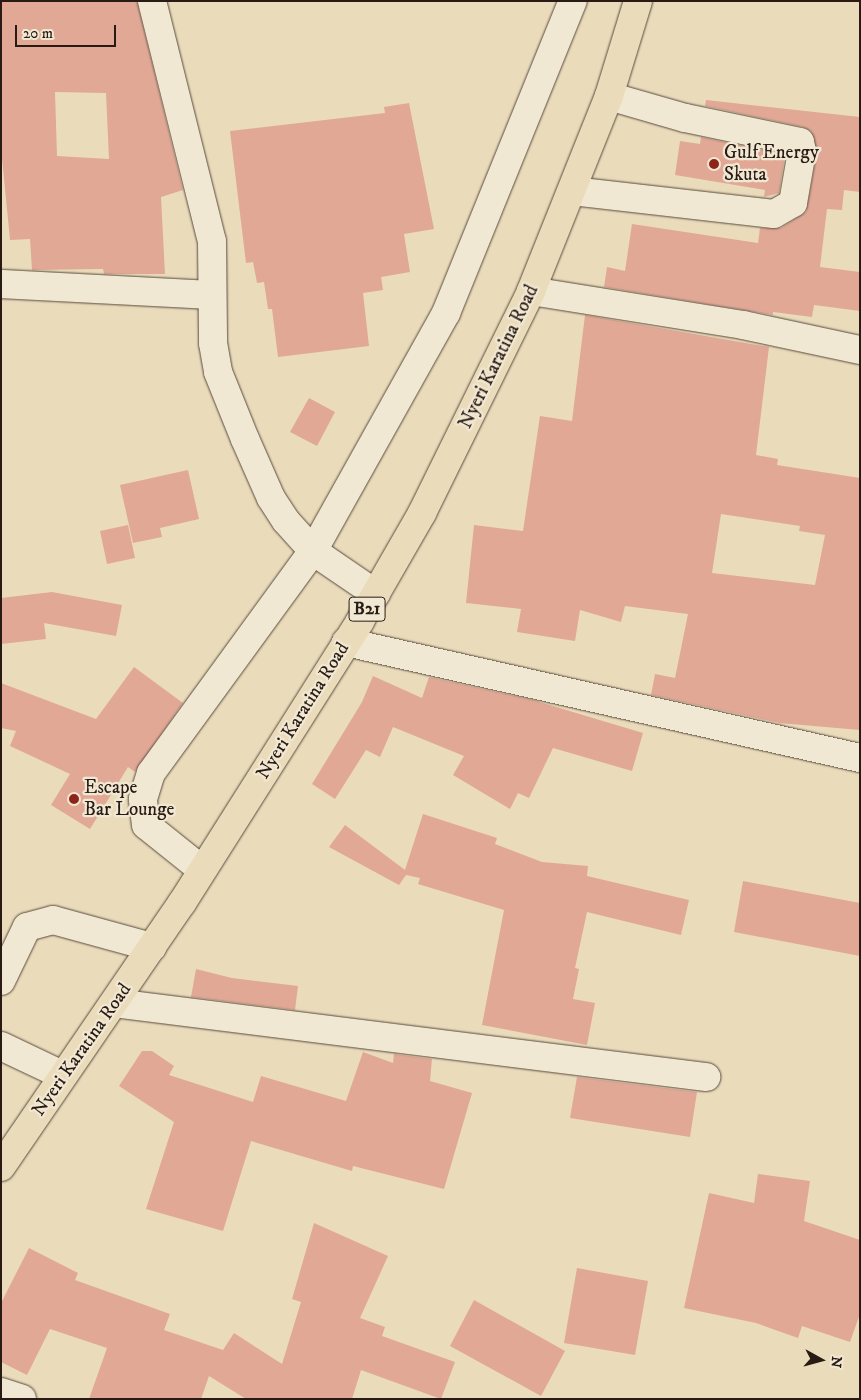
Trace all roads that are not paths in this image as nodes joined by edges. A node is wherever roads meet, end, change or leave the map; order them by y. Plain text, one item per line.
1 (152, 1) edge
2 (573, 1) edge
3 (638, 1) edge
4 (609, 96) junction
5 (572, 191) junction
6 (1, 284) edge
7 (531, 291) junction
8 (212, 295) junction
9 (860, 350) edge
10 (313, 551) junction
11 (376, 594) junction
12 (346, 642) junction
13 (860, 758) edge
14 (201, 869) junction
15 (152, 946) junction
16 (1, 981) edge
17 (114, 1003) junction
18 (1, 1046) edge
19 (62, 1075) junction
20 (706, 1077) dead end
21 (1, 1167) edge
22 (1, 1392) edge
23 (22, 1399) edge

1 - 8 street
2 - 10 street
3 - 4 highway, Nyeri Karatina Road / B21
4 - 5 highway, Nyeri Karatina Road / B21
4 - 5 street
5 - 7 highway, Nyeri Karatina Road / B21
6 - 8 street
7 - 9 street
7 - 11 highway, Nyeri Karatina Road / B21
8 - 10 street
10 - 11 street
10 - 14 street
11 - 12 highway, Nyeri Karatina Road / B21
12 - 13 street
12 - 14 highway, Nyeri Karatina Road / B21
14 - 15 highway, Nyeri Karatina Road / B21
15 - 16 street
15 - 17 highway, Nyeri Karatina Road / B21
17 - 19 highway, Nyeri Karatina Road / B21
17 - 20 street
18 - 19 street
19 - 21 highway, Nyeri Karatina Road / B21
22 - 23 street

